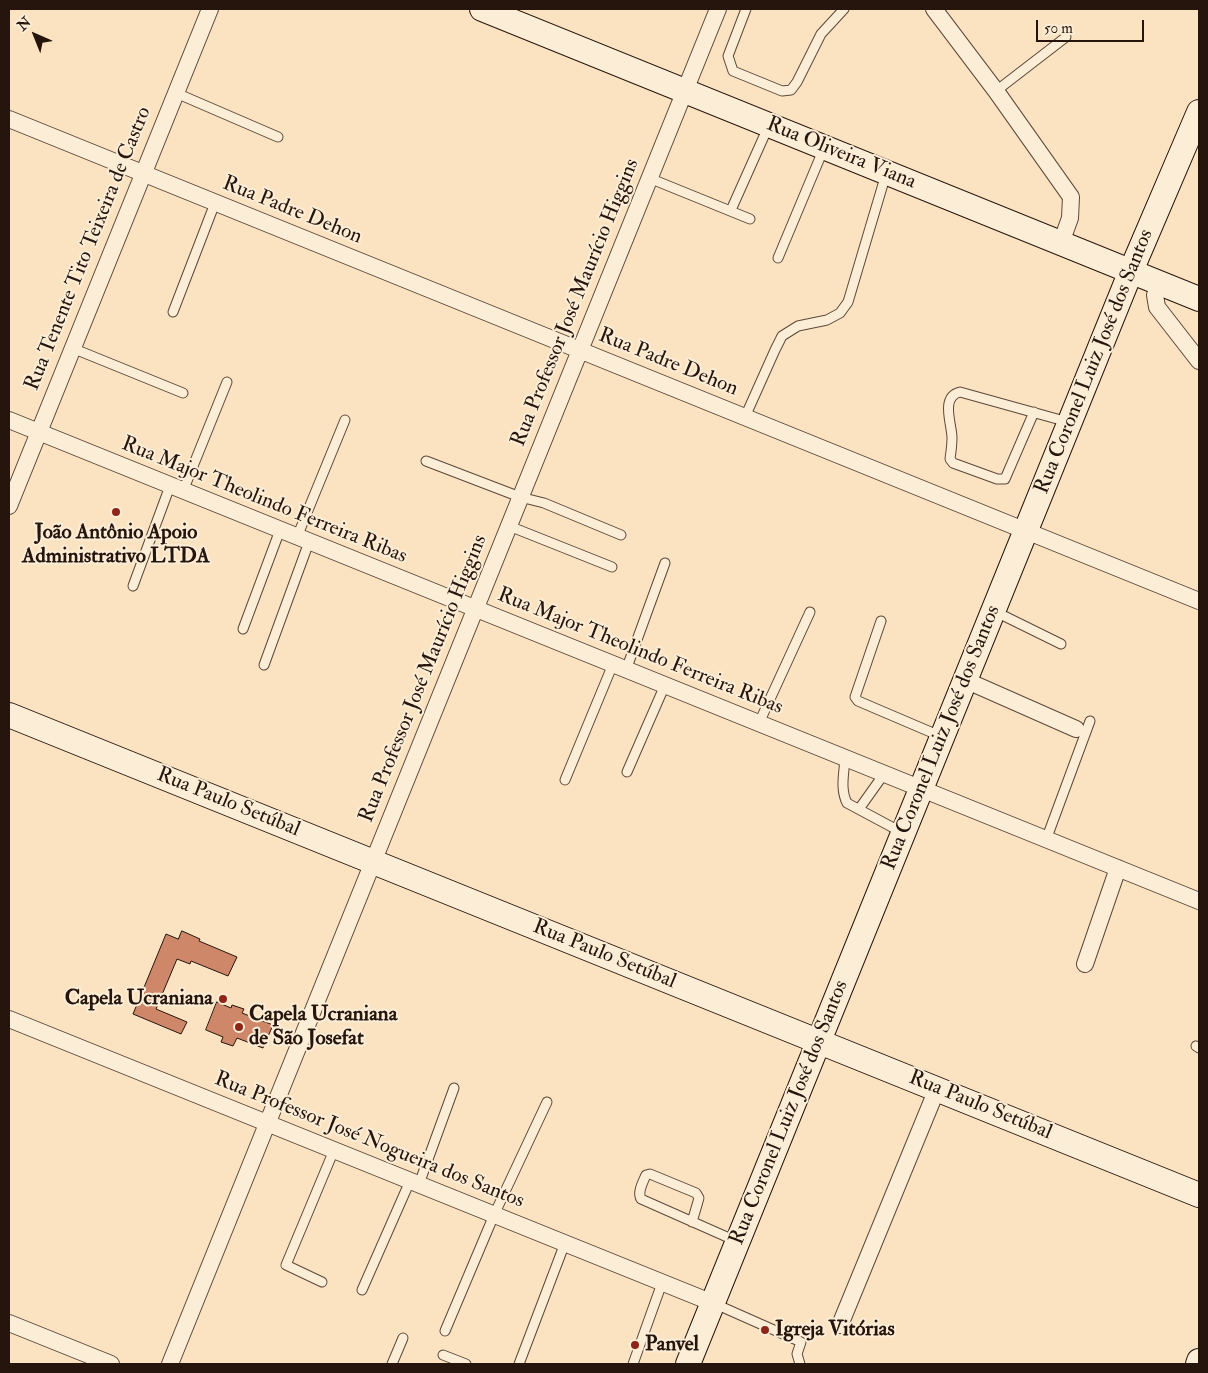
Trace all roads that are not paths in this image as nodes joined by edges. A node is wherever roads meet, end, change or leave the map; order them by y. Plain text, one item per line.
1 (210, 9) edge
2 (482, 9) edge
3 (718, 9) edge
4 (746, 9) edge
5 (844, 9) edge
6 (934, 9) edge
7 (1066, 37) dead end
8 (684, 91) junction
9 (996, 91) junction
10 (176, 93) junction
11 (1199, 112) edge
12 (9, 119) edge
13 (769, 125) junction
14 (278, 137) dead end
15 (824, 147) junction
16 (886, 172) junction
17 (143, 174) junction
18 (649, 178) junction
19 (215, 203) junction
20 (731, 210) junction
21 (750, 219) dead end
22 (1061, 243) junction
23 (778, 258) dead end
24 (1131, 271) junction
25 (1159, 283) junction
26 (1199, 299) edge
27 (173, 312) dead end
28 (72, 348) junction
29 (580, 350) junction
30 (1199, 361) edge
31 (227, 382) dead end
32 (183, 394) dead end
33 (1034, 412) junction
34 (745, 418) junction
35 (9, 420) edge
36 (345, 420) dead end
37 (1070, 423) junction
38 (38, 432) junction
39 (426, 461) dead end
40 (176, 488) junction
41 (520, 497) junction
42 (9, 506) edge
43 (509, 526) junction
44 (280, 530) junction
45 (1026, 531) junction
46 (621, 535) dead end
47 (303, 539) junction
48 (665, 563) dead end
49 (612, 567) dead end
50 (133, 586) dead end
51 (1199, 601) edge
52 (475, 609) junction
53 (993, 611) junction
54 (810, 612) dead end
55 (880, 621) dead end
56 (243, 629) dead end
57 (1061, 644) dead end
58 (264, 665) dead end
59 (619, 667) junction
60 (965, 680) junction
61 (665, 686) junction
62 (9, 715) edge
63 (759, 724) junction
64 (1083, 725) joint
65 (942, 737) junction
66 (845, 758) junction
67 (627, 772) dead end
68 (884, 774) junction
69 (565, 780) dead end
70 (921, 789) junction
71 (859, 809) junction
72 (904, 833) junction
73 (1046, 840) junction
74 (373, 862) junction
75 (1118, 868) junction
76 (1199, 902) edge
77 (1085, 964) dead end
78 (9, 1019) edge
79 (819, 1042) junction
80 (454, 1088) dead end
81 (937, 1089) junction
82 (547, 1102) dead end
83 (268, 1123) junction
84 (334, 1150) junction
85 (415, 1183) junction
86 (1199, 1195) edge
87 (494, 1215) junction
88 (692, 1222) junction
89 (738, 1242) junction
90 (565, 1243) junction
91 (322, 1282) dead end
92 (662, 1283) junction
93 (362, 1290) dead end
94 (713, 1303) junction
95 (9, 1323) edge
96 (840, 1326) dead end
97 (445, 1331) dead end
98 (403, 1338) dead end
99 (443, 1355) dead end
100 (111, 1364) edge
101 (170, 1364) edge
102 (392, 1364) edge
103 (466, 1364) edge
104 (518, 1364) edge
105 (633, 1364) edge
106 (688, 1364) edge
107 (800, 1364) edge

1 - 10 street, Rua Tenente Tito Teixeira de Castro
2 - 8 main road, Rua Oliveira Viana
3 - 8 street, Rua Professor José Maurício Higgins
4 - 5 lane
6 - 9 street
7 - 9 lane
8 - 13 main road, Rua Oliveira Viana
8 - 18 street, Rua Professor José Maurício Higgins
9 - 22 street
10 - 14 lane
10 - 17 street, Rua Tenente Tito Teixeira de Castro
11 - 24 main road, Rua Coronel Luiz José dos Santos
12 - 17 street, Rua Padre Dehon
13 - 15 main road, Rua Oliveira Viana
13 - 20 lane
15 - 16 main road, Rua Oliveira Viana
15 - 23 lane
16 - 22 main road, Rua Oliveira Viana
16 - 34 lane
17 - 19 street, Rua Padre Dehon
17 - 28 street, Rua Tenente Tito Teixeira de Castro
18 - 20 lane
18 - 29 street, Rua Professor José Maurício Higgins
19 - 27 lane
19 - 29 street, Rua Padre Dehon
20 - 21 lane
22 - 24 main road, Rua Oliveira Viana
24 - 25 main road, Rua Oliveira Viana
24 - 37 main road, Rua Coronel Luiz José dos Santos
25 - 26 main road, Rua Oliveira Viana
25 - 30 street
28 - 32 lane
28 - 38 street, Rua Tenente Tito Teixeira de Castro
29 - 34 street, Rua Padre Dehon
29 - 41 street, Rua Professor José Maurício Higgins
31 - 40 lane
33 - 33 lane
33 - 37 lane
34 - 45 street, Rua Padre Dehon
35 - 38 street, Rua Major Theolindo Ferreira Ribas
36 - 47 lane
37 - 45 main road, Rua Coronel Luiz José dos Santos
38 - 40 street, Rua Major Theolindo Ferreira Ribas
38 - 42 street, Rua Tenente Tito Teixeira de Castro
39 - 41 lane
40 - 44 street, Rua Major Theolindo Ferreira Ribas
40 - 50 lane
41 - 43 street, Rua Professor José Maurício Higgins
41 - 46 lane
43 - 49 lane
43 - 52 street, Rua Professor José Maurício Higgins
44 - 47 street, Rua Major Theolindo Ferreira Ribas
44 - 56 lane
45 - 51 street, Rua Padre Dehon
45 - 53 main road, Rua Coronel Luiz José dos Santos
47 - 52 street, Rua Major Theolindo Ferreira Ribas
47 - 58 lane
48 - 59 lane
52 - 59 street, Rua Major Theolindo Ferreira Ribas
52 - 74 street, Rua Professor José Maurício Higgins
53 - 57 lane
53 - 60 main road, Rua Coronel Luiz José dos Santos
54 - 63 lane
55 - 65 lane
59 - 61 street, Rua Major Theolindo Ferreira Ribas
59 - 69 lane
60 - 64 street
60 - 65 main road, Rua Coronel Luiz José dos Santos
61 - 63 street, Rua Major Theolindo Ferreira Ribas
61 - 67 lane
62 - 74 main road, Rua Paulo Setúbal
63 - 66 street, Rua Major Theolindo Ferreira Ribas
64 - 73 lane
65 - 70 main road, Rua Coronel Luiz José dos Santos
66 - 68 street, Rua Major Theolindo Ferreira Ribas
66 - 71 lane
68 - 70 street, Rua Major Theolindo Ferreira Ribas
68 - 71 lane
70 - 72 main road, Rua Coronel Luiz José dos Santos
70 - 73 street, Rua Major Theolindo Ferreira Ribas
71 - 72 lane
72 - 79 main road, Rua Coronel Luiz José dos Santos
73 - 75 street, Rua Major Theolindo Ferreira Ribas
74 - 79 main road, Rua Paulo Setúbal
74 - 83 street, Rua Professor José Maurício Higgins
75 - 76 street, Rua Major Theolindo Ferreira Ribas
75 - 77 street
78 - 83 street, Rua Professor José Nogueira dos Santos
79 - 81 main road, Rua Paulo Setúbal
79 - 89 main road, Rua Coronel Luiz José dos Santos
80 - 85 lane
81 - 86 main road, Rua Paulo Setúbal
81 - 96 street
82 - 87 lane
83 - 84 street, Rua Professor José Nogueira dos Santos
83 - 101 street, Rua Professor José Maurício Higgins
84 - 85 street, Rua Professor José Nogueira dos Santos
84 - 91 lane
85 - 87 street, Rua Professor José Nogueira dos Santos
85 - 93 lane
87 - 90 street, Rua Professor José Nogueira dos Santos
87 - 97 lane
88 - 88 lane
88 - 89 lane
89 - 94 main road, Rua Coronel Luiz José dos Santos
90 - 92 street, Rua Professor José Nogueira dos Santos
90 - 104 lane
92 - 94 street, Rua Professor José Nogueira dos Santos
92 - 105 lane
94 - 106 main road, Rua Coronel Luiz José dos Santos
94 - 107 lane
95 - 100 street
98 - 102 lane
99 - 103 lane

